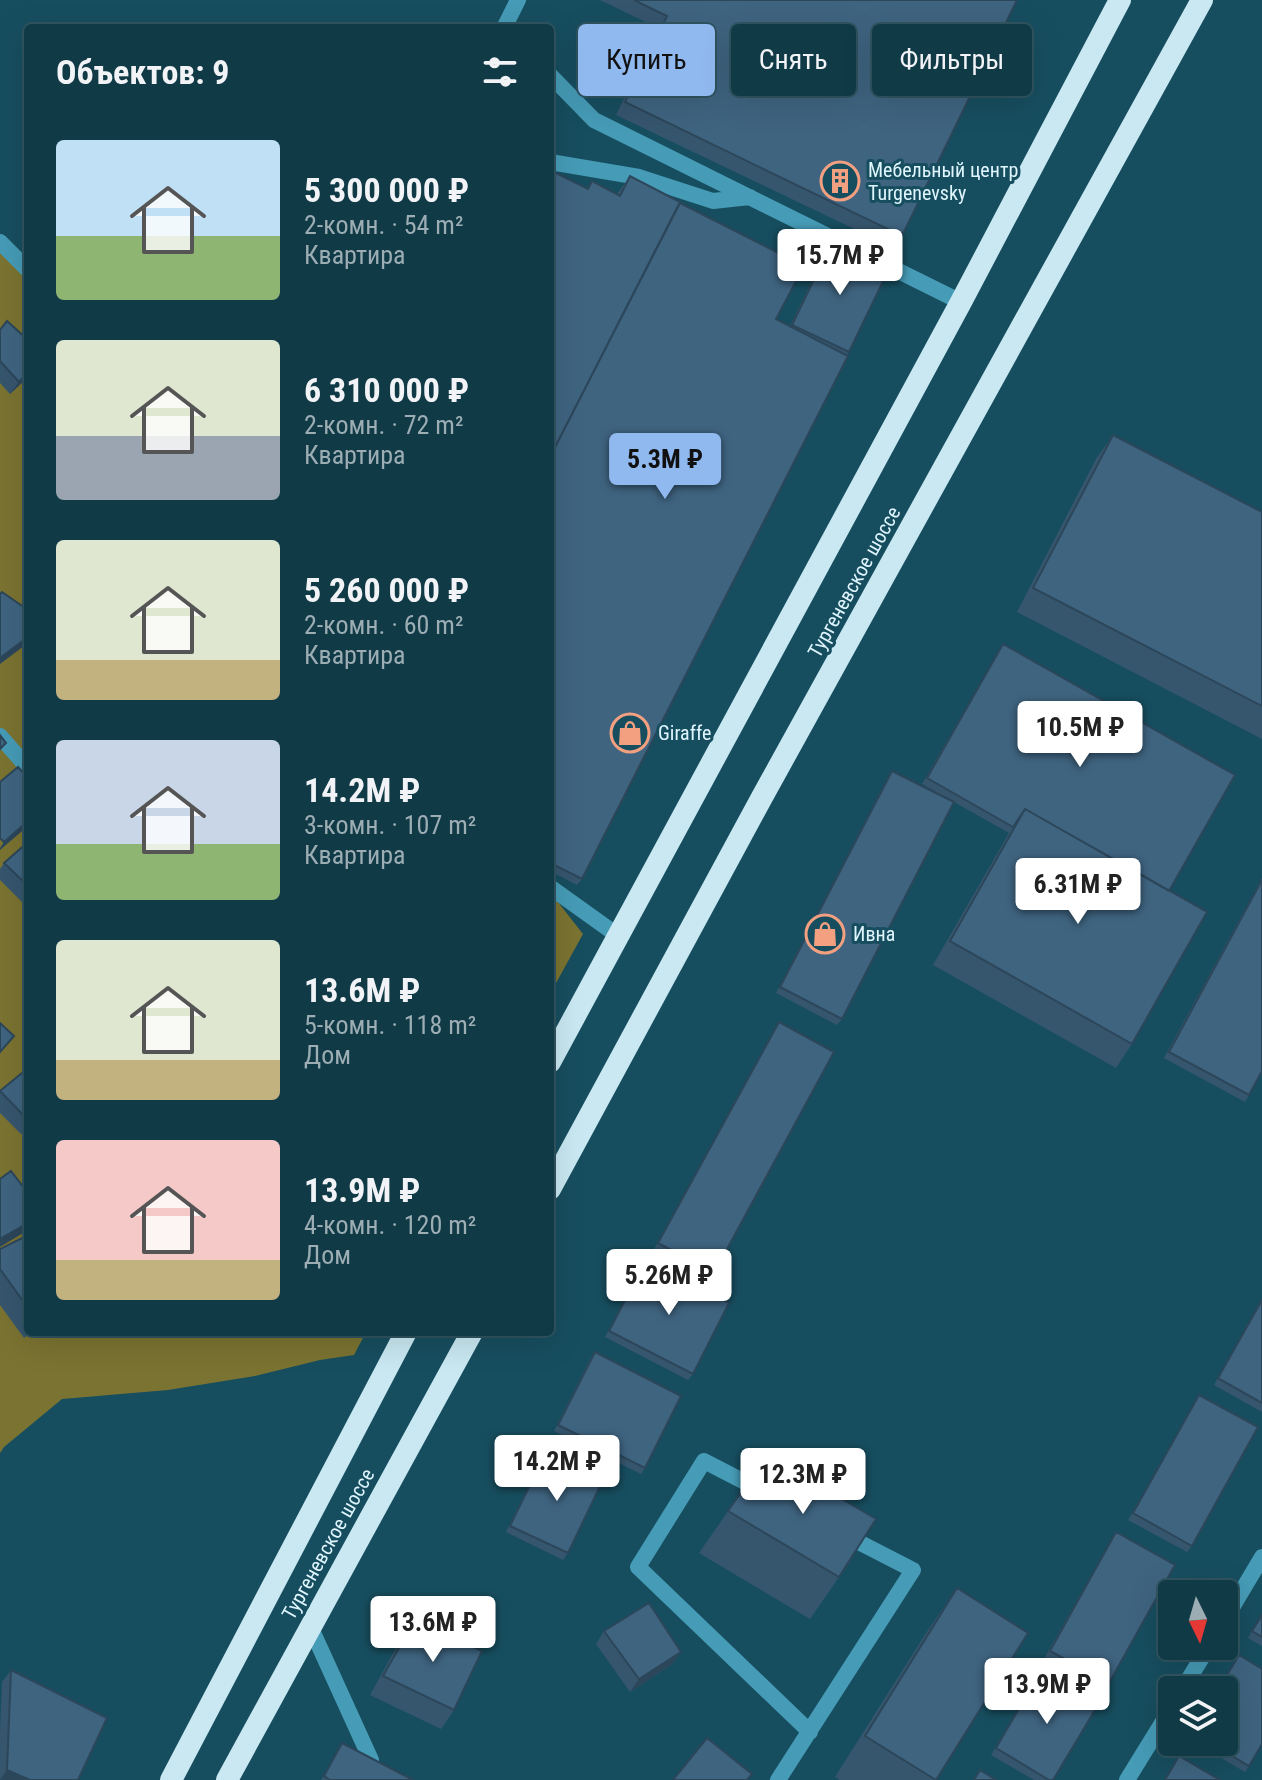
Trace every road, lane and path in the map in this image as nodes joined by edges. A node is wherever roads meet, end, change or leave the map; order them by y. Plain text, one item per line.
1 (518, 0) edge
2 (1120, 0) edge
3 (1202, 0) edge
4 (506, 24) edge
5 (554, 79) edge
6 (554, 163) edge
7 (752, 197) junction
8 (0, 242) edge
9 (24, 266) edge
10 (961, 302) junction
11 (0, 736) edge
12 (24, 763) edge
13 (554, 890) edge
14 (617, 935) junction
15 (554, 1054) edge
16 (554, 1182) edge
17 (404, 1336) edge
18 (470, 1336) edge
19 (773, 1497) edge
20 (829, 1526) edge
21 (1262, 1557) edge
22 (1238, 1597) edge
23 (310, 1626) junction
24 (1158, 1730) edge
25 (810, 1732) junction
26 (171, 1780) edge
27 (227, 1780) edge
28 (362, 1780) edge
29 (778, 1780) edge
30 (1127, 1780) edge

1 - 4 street
2 - 10 highway, Тургеневское шоссе
3 - 16 highway, Тургеневское шоссе
5 - 7 street
6 - 7 street
7 - 10 street
8 - 9 street
10 - 14 highway, Тургеневское шоссе
11 - 12 street
13 - 14 street
14 - 15 highway, Тургеневское шоссе
17 - 26 highway, Тургеневское шоссе
18 - 23 highway, Тургеневское шоссе
19 - 25 street
20 - 25 street
21 - 22 street
23 - 27 highway, Тургеневское шоссе
23 - 28 street
24 - 30 street
25 - 29 street

